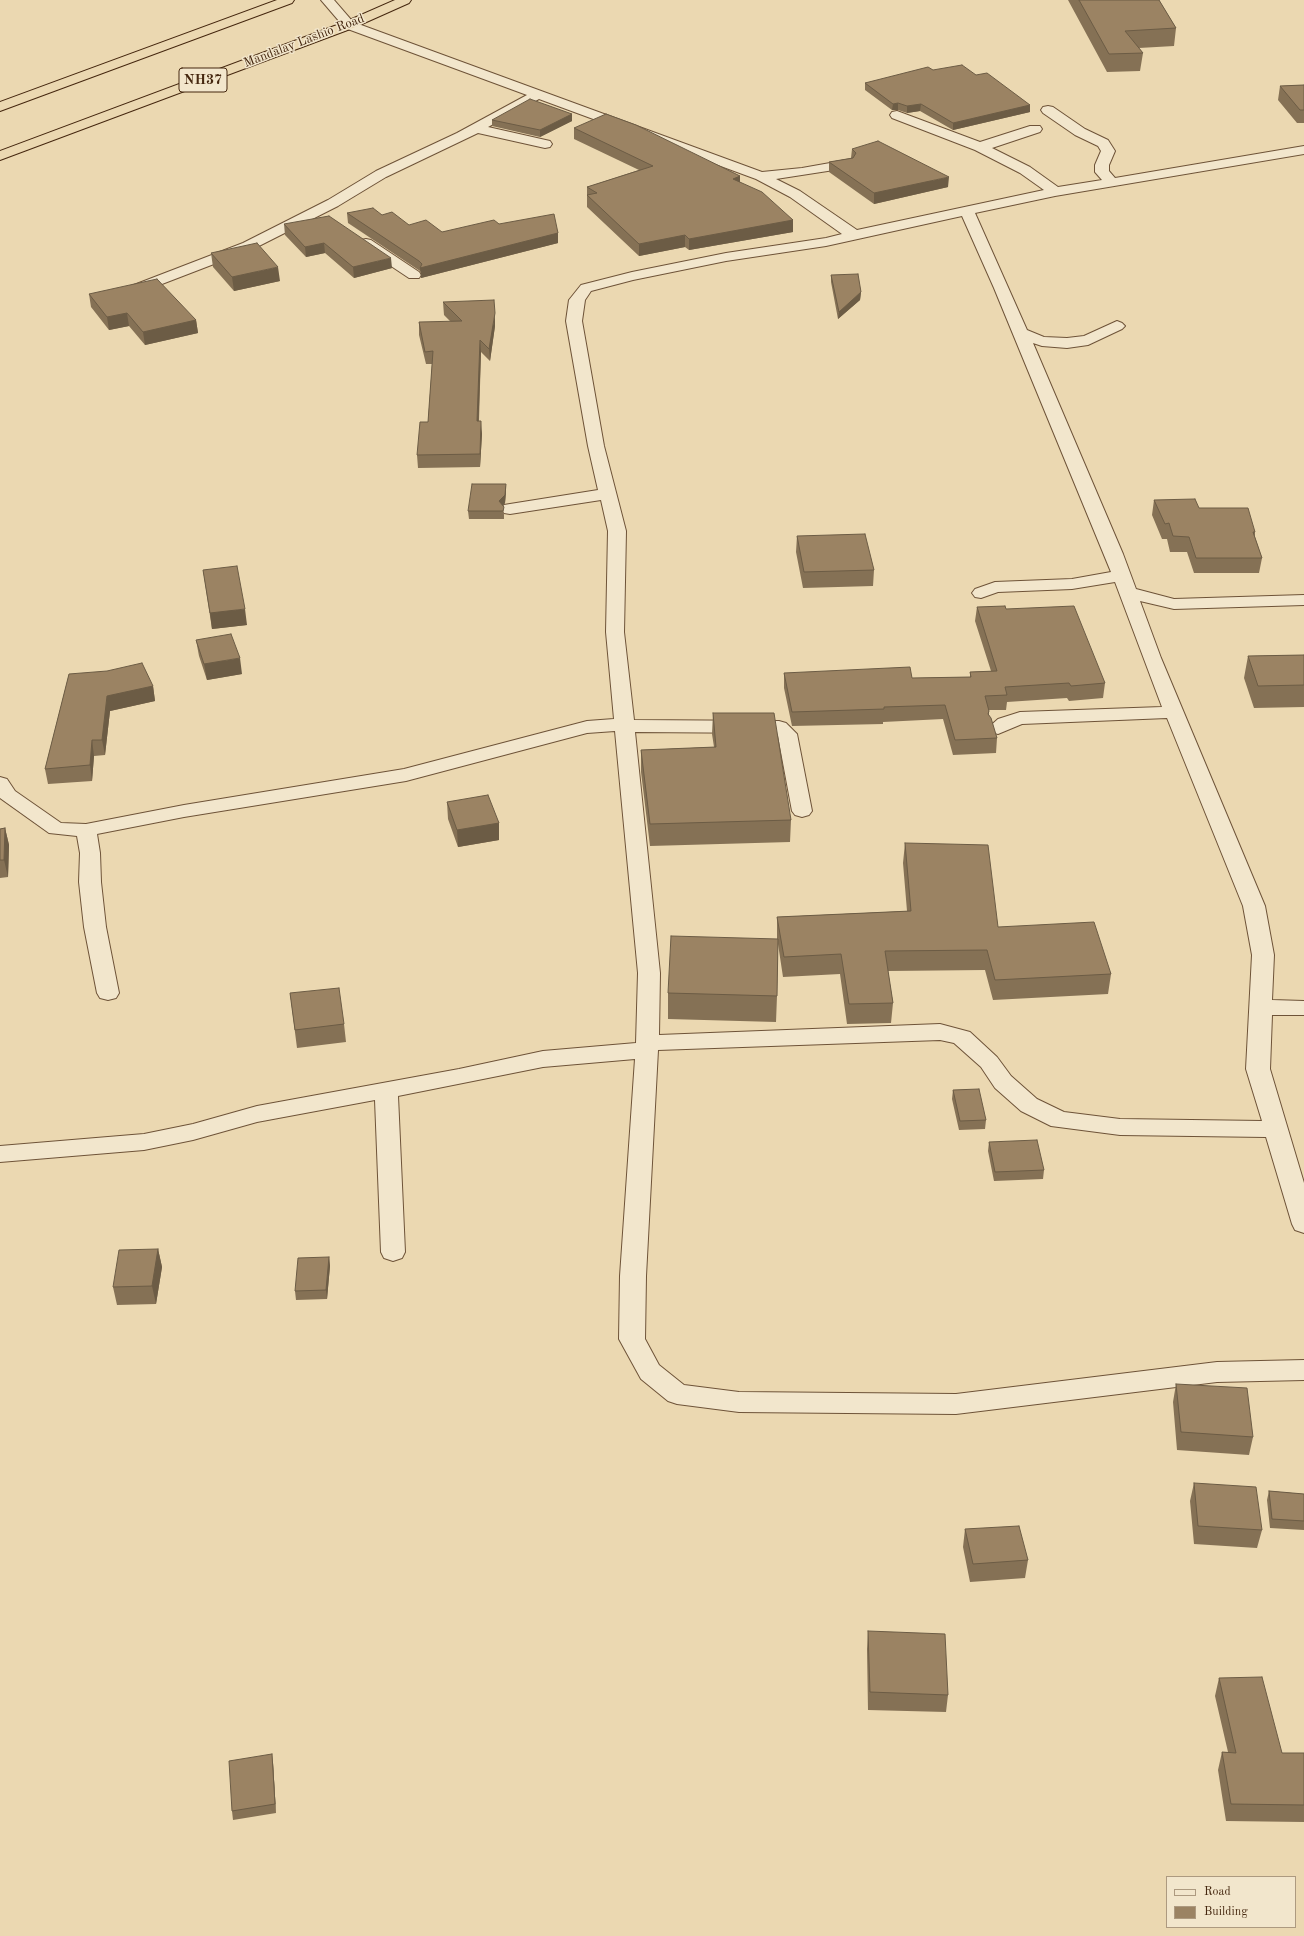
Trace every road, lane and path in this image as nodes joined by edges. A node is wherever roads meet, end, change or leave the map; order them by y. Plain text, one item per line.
1 (288, 0) edge
2 (326, 0) edge
3 (405, 0) edge
4 (349, 25) junction
5 (538, 94) junction
6 (0, 107) edge
7 (1048, 110) dead end
8 (897, 115) dead end
9 (476, 128) junction
10 (1035, 129) dead end
11 (544, 144) dead end
12 (980, 146) junction
13 (1304, 150) edge
14 (0, 156) edge
15 (847, 164) edge
16 (762, 176) junction
17 (1113, 183) junction
18 (1056, 192) junction
19 (329, 205) junction
20 (967, 211) junction
21 (334, 221) edge
22 (354, 234) edge
23 (854, 236) junction
24 (414, 275) dead end
25 (127, 293) edge
26 (1117, 326) dead end
27 (1021, 332) junction
28 (608, 494) junction
29 (510, 509) dead end
30 (1122, 574) junction
31 (981, 593) dead end
32 (1129, 593) junction
33 (1304, 600) edge
34 (1174, 712) junction
35 (625, 726) junction
36 (998, 728) dead end
37 (0, 783) edge
38 (802, 811) dead end
39 (86, 830) junction
40 (108, 993) dead end
41 (1261, 1007) junction
42 (1304, 1008) edge
43 (647, 1046) junction
44 (386, 1090) junction
45 (1276, 1129) junction
46 (0, 1154) edge
47 (1304, 1224) edge
48 (393, 1252) dead end
49 (1304, 1370) edge

1 - 6 highway
2 - 4 street
3 - 4 highway, Mandalay Lashio Road / NH37
4 - 5 street
4 - 14 highway, Mandalay Lashio Road / NH37
5 - 9 street
5 - 16 street
7 - 17 street
8 - 12 street
9 - 11 street
9 - 19 street
10 - 12 street
12 - 18 street
13 - 17 street
15 - 16 street
16 - 23 street
17 - 18 street
18 - 20 street
19 - 21 street
19 - 25 street
20 - 23 street
20 - 27 street
22 - 24 street
23 - 28 street
26 - 27 street
27 - 30 street
28 - 29 street
28 - 35 street
30 - 31 street
30 - 32 street
32 - 33 street
32 - 34 street
34 - 36 street
34 - 41 street
35 - 38 street
35 - 39 street
35 - 43 street
37 - 39 street
39 - 40 street
41 - 42 street
41 - 45 street
43 - 44 street
43 - 45 street
43 - 49 street
44 - 46 street
44 - 48 street
45 - 47 street

